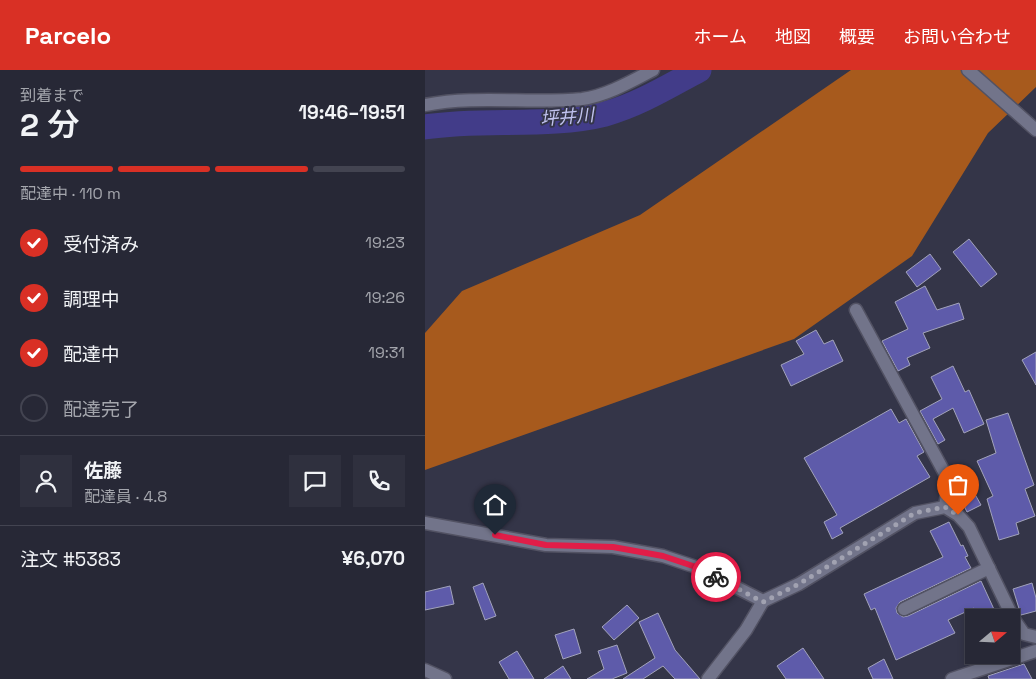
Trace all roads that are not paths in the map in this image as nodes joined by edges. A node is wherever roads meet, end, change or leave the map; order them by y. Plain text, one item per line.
1 (653, 70) edge
2 (967, 70) edge
3 (425, 105) edge
4 (1036, 130) edge
5 (857, 310) dead end
6 (945, 507) junction
7 (425, 523) edge
8 (989, 568) junction
9 (763, 602) junction
10 (904, 609) dead end
11 (1036, 637) edge
12 (1036, 650) edge
13 (425, 670) edge
14 (445, 679) edge
15 (707, 679) edge
16 (952, 679) edge

1 - 3 street
2 - 4 street
5 - 6 street
6 - 8 street
6 - 9 street
7 - 9 street
8 - 10 street
8 - 11 street
9 - 15 street
12 - 16 street
13 - 14 street

